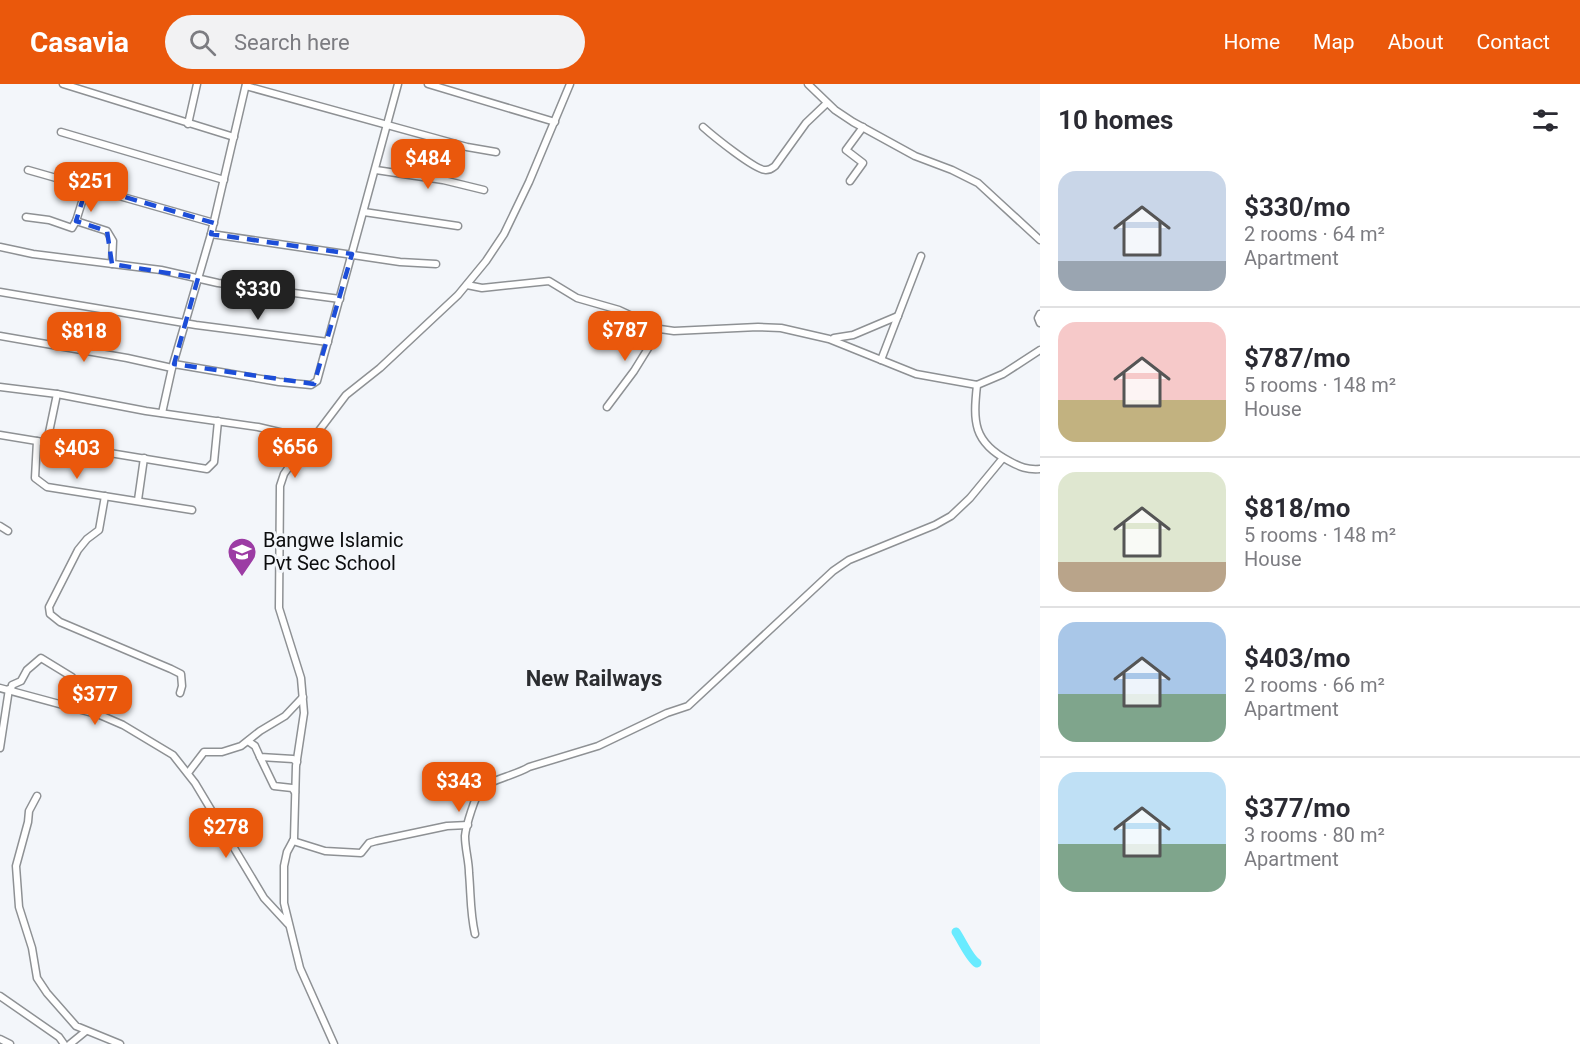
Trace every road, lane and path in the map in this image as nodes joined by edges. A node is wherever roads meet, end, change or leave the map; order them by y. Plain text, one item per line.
1 (63, 84) edge
2 (197, 84) edge
3 (399, 84) edge
4 (428, 84) edge
5 (570, 84) edge
6 (808, 84) edge
7 (246, 85) edge
8 (827, 103) junction
9 (555, 122) junction
10 (188, 124) junction
11 (387, 125) junction
12 (703, 127) dead end
13 (863, 127) junction
14 (61, 132) dead end
15 (234, 137) junction
16 (496, 152) dead end
17 (28, 170) dead end
18 (376, 170) junction
19 (224, 180) junction
20 (850, 181) dead end
21 (87, 186) junction
22 (484, 190) dead end
23 (364, 212) junction
24 (26, 217) dead end
25 (76, 221) junction
26 (214, 223) junction
27 (458, 226) dead end
28 (211, 234) junction
29 (1040, 240) edge
30 (0, 247) edge
31 (352, 254) junction
32 (921, 256) dead end
33 (112, 264) junction
34 (436, 264) dead end
35 (198, 279) junction
36 (467, 285) junction
37 (0, 292) edge
38 (340, 299) junction
39 (1040, 314) edge
40 (898, 316) junction
41 (185, 323) junction
42 (1040, 323) edge
43 (660, 329) junction
44 (0, 336) edge
45 (830, 339) junction
46 (328, 342) junction
47 (1040, 350) edge
48 (881, 360) junction
49 (173, 366) junction
50 (976, 386) junction
51 (0, 387) edge
52 (57, 394) junction
53 (607, 407) dead end
54 (162, 413) junction
55 (219, 421) junction
56 (0, 435) edge
57 (37, 441) junction
58 (47, 442) junction
59 (305, 444) junction
60 (144, 458) junction
61 (1003, 458) junction
62 (1040, 468) edge
63 (105, 496) junction
64 (138, 500) junction
65 (192, 510) dead end
66 (0, 526) edge
67 (8, 531) dead end
68 (72, 676) dead end
69 (0, 688) edge
70 (10, 690) junction
71 (180, 693) dead end
72 (303, 696) junction
73 (248, 741) junction
74 (0, 748) edge
75 (260, 758) junction
76 (297, 762) junction
77 (188, 773) junction
78 (295, 792) junction
79 (37, 796) dead end
80 (468, 825) junction
81 (293, 841) junction
82 (289, 924) junction
83 (476, 934) dead end
84 (0, 996) edge
85 (86, 1031) junction
86 (0, 1039) edge
87 (10, 1044) edge
88 (64, 1044) edge
89 (70, 1044) edge
90 (120, 1044) edge
91 (334, 1044) edge

1 - 10 street
2 - 10 street
3 - 11 street
4 - 9 street
5 - 9 street
6 - 8 street
7 - 11 street
7 - 15 street
8 - 12 street
8 - 13 street
9 - 36 street
10 - 15 street
11 - 16 street
11 - 18 street
13 - 20 street
13 - 29 street
14 - 19 street
15 - 19 street
17 - 21 street
18 - 22 street
18 - 23 street
19 - 26 street
21 - 25 street
21 - 26 street
23 - 27 street
23 - 31 street
24 - 25 street
25 - 33 street
26 - 28 street
28 - 31 street
28 - 35 street
30 - 33 street
31 - 34 street
31 - 38 street
32 - 40 street
33 - 35 street
35 - 38 street
35 - 41 street
36 - 43 street
36 - 59 street
37 - 41 street
38 - 46 street
39 - 42 street
40 - 45 street
40 - 48 street
41 - 46 street
41 - 49 street
43 - 45 street
43 - 53 street
44 - 49 street
45 - 48 street
46 - 49 street
47 - 50 street
48 - 50 street
49 - 54 street
50 - 61 street
51 - 52 street
52 - 54 street
52 - 58 street
54 - 55 street
55 - 59 street
55 - 60 street
56 - 57 street
57 - 58 street
57 - 63 street
58 - 60 street
59 - 72 street
60 - 64 street
61 - 62 street
61 - 80 street
63 - 64 street
63 - 71 street
64 - 65 street
66 - 67 street
68 - 70 street
69 - 70 street
70 - 74 street
70 - 77 street
72 - 73 street
72 - 76 street
73 - 75 street
73 - 77 street
75 - 76 street
75 - 78 street
76 - 78 street
77 - 82 street
78 - 81 street
79 - 85 street
80 - 81 street
80 - 83 street
81 - 82 street
82 - 91 street
84 - 88 street
85 - 89 street
85 - 90 street
86 - 87 street

